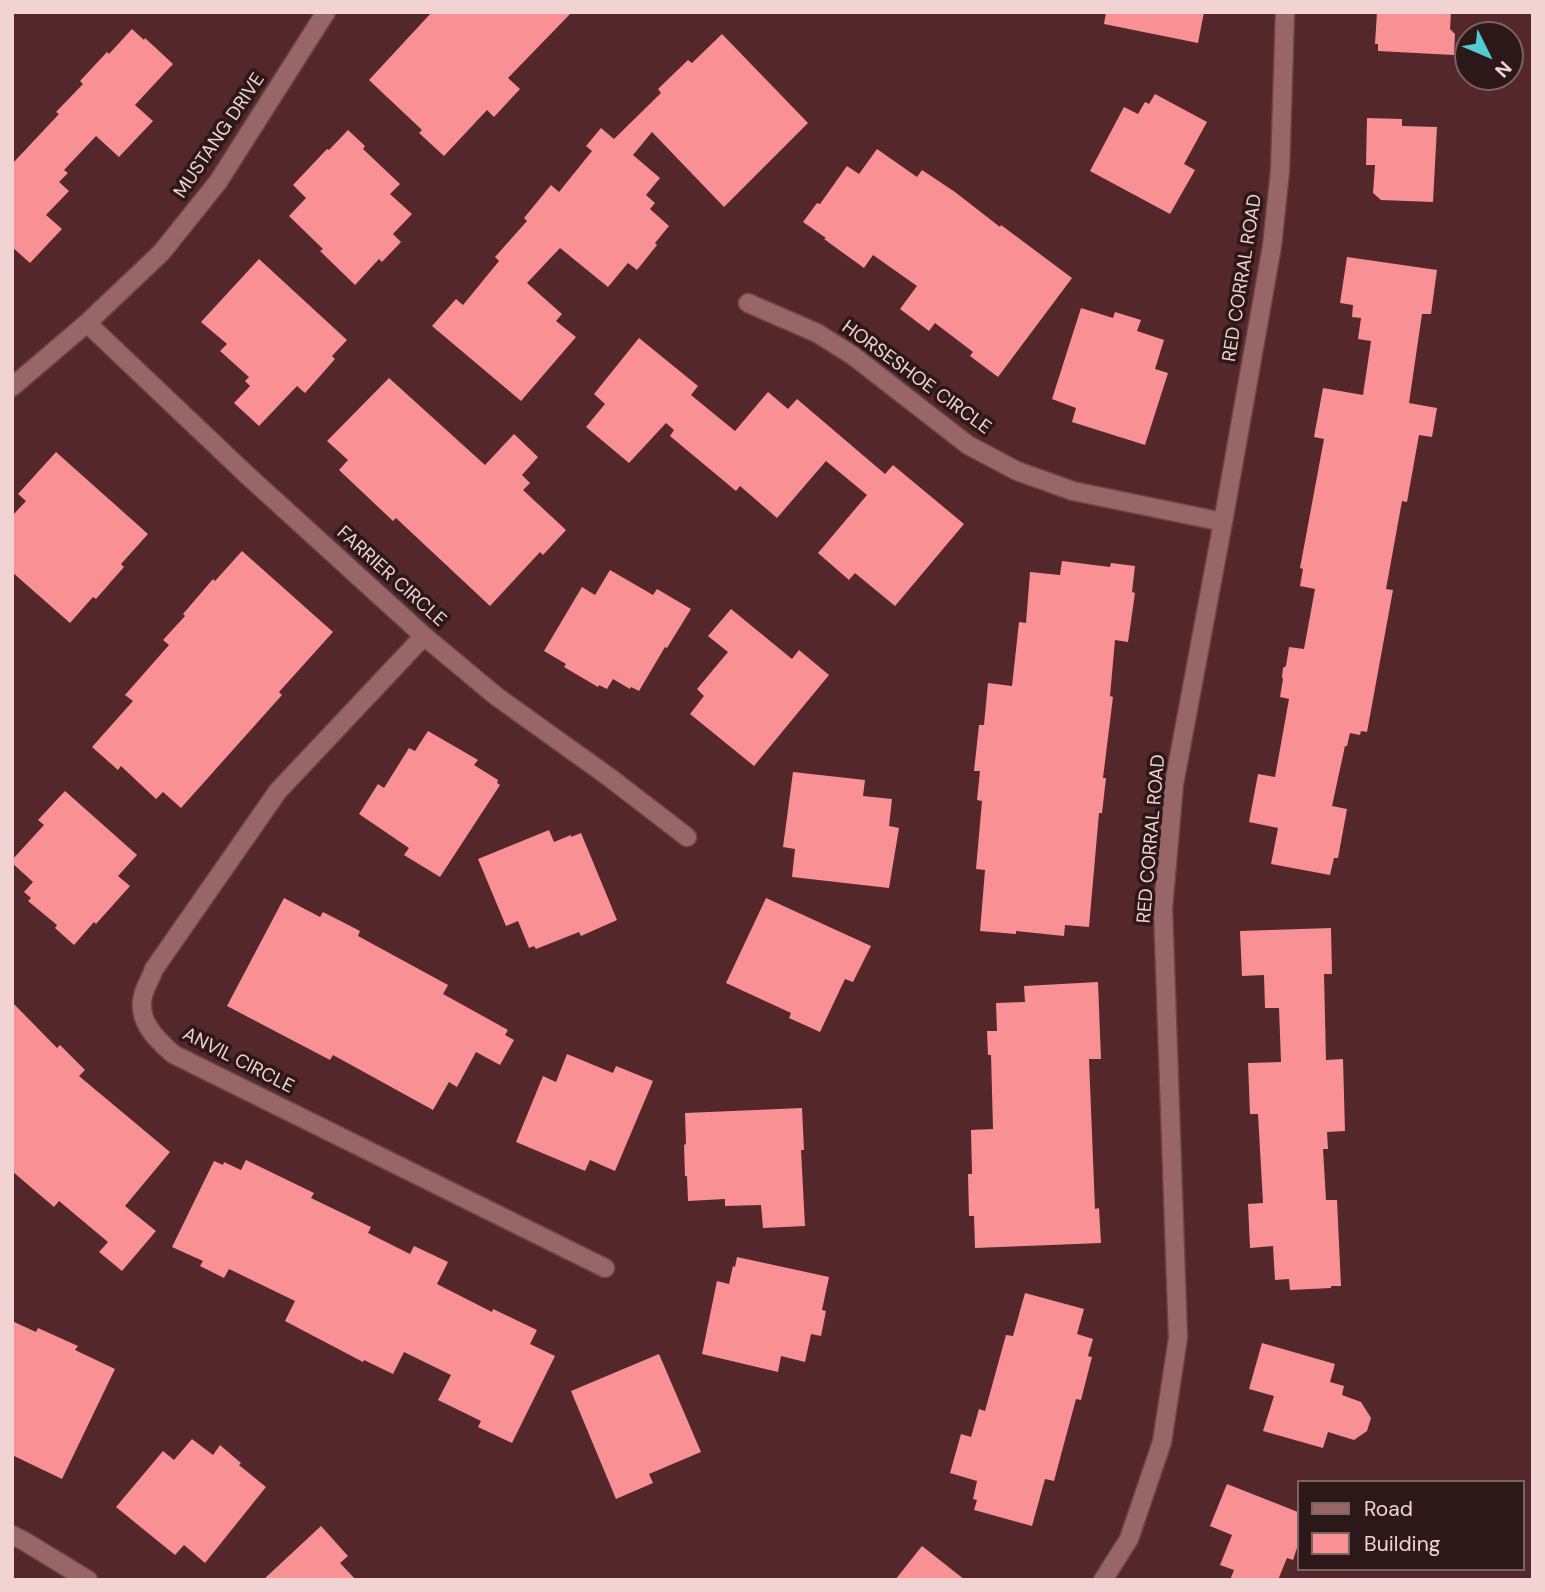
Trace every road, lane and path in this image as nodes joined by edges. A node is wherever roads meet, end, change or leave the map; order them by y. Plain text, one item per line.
1 (326, 12) edge
2 (1285, 12) edge
3 (748, 303) dead end
4 (87, 323) junction
5 (12, 387) edge
6 (1223, 522) junction
7 (424, 636) junction
8 (687, 837) dead end
9 (605, 1268) dead end
10 (12, 1535) edge
11 (88, 1580) edge
12 (1104, 1580) edge

1 - 4 street, MUSTANG DRIVE
2 - 6 street, RED CORRAL ROAD
3 - 6 street, HORSESHOE CIRCLE
4 - 5 street, MUSTANG DRIVE
4 - 7 street, FARRIER CIRCLE
6 - 12 street, RED CORRAL ROAD
7 - 8 street, FARRIER CIRCLE
7 - 9 street, ANVIL CIRCLE
10 - 11 street

